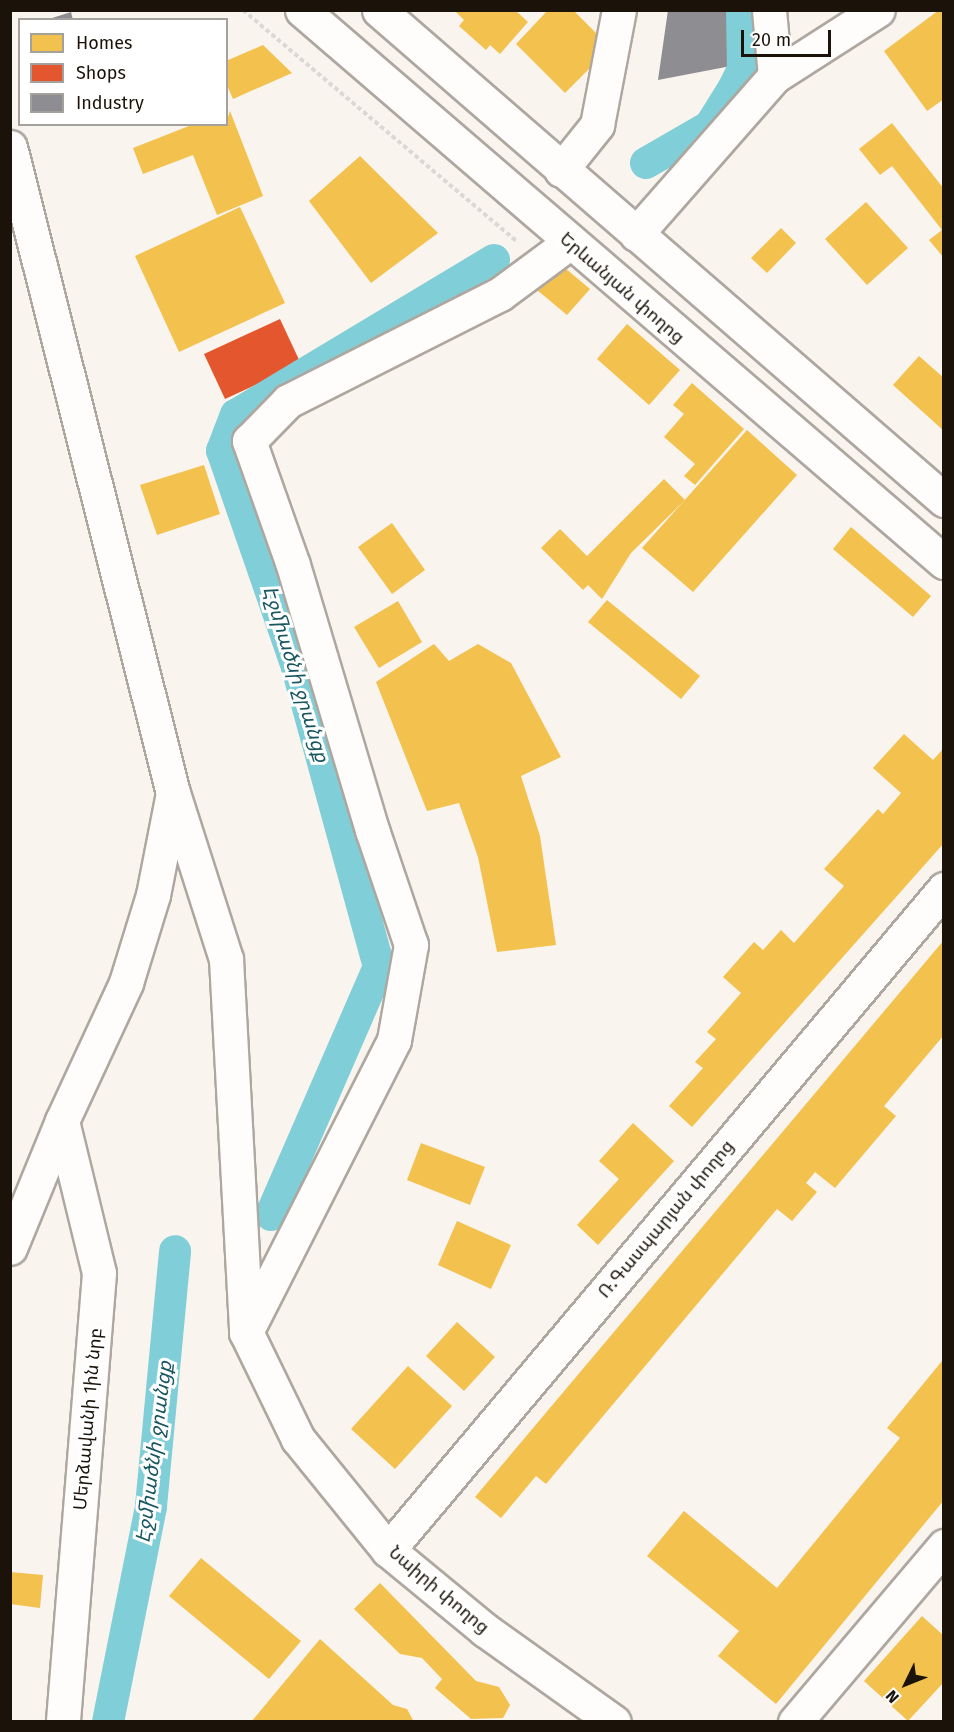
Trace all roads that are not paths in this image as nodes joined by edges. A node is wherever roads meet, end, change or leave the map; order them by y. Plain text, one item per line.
1 (302, 10) edge
2 (379, 10) edge
3 (619, 10) edge
4 (769, 10) edge
5 (878, 10) edge
6 (435, 62) junction
7 (775, 76) junction
8 (401, 99) junction
9 (10, 147) edge
10 (561, 170) junction
11 (636, 234) junction
12 (569, 243) junction
13 (944, 500) edge
14 (944, 562) edge
15 (173, 793) junction
16 (944, 889) edge
17 (62, 1121) junction
18 (10, 1248) edge
19 (246, 1332) junction
20 (944, 1546) edge
21 (388, 1550) junction
22 (63, 1722) edge
23 (614, 1722) edge
24 (795, 1722) edge

1 - 8 main road, Երևանյան փողոց
2 - 6 main road
3 - 10 main road
4 - 7 main road
5 - 7 main road
6 - 8 main road
6 - 10 main road
7 - 11 main road
8 - 12 main road, Երևանյան փողոց
9 - 15 main road
10 - 11 main road
11 - 13 main road
12 - 14 main road, Երևանյան փողոց
12 - 19 main road
15 - 17 main road
15 - 19 main road
16 - 21 main road, Ռ.Գասպարյան փողոց
17 - 18 main road
17 - 22 main road, Մերձավանի 1ին նրբ
19 - 21 main road, Նաիրի փողոց
20 - 24 main road
21 - 23 main road, Նաիրի փողոց

